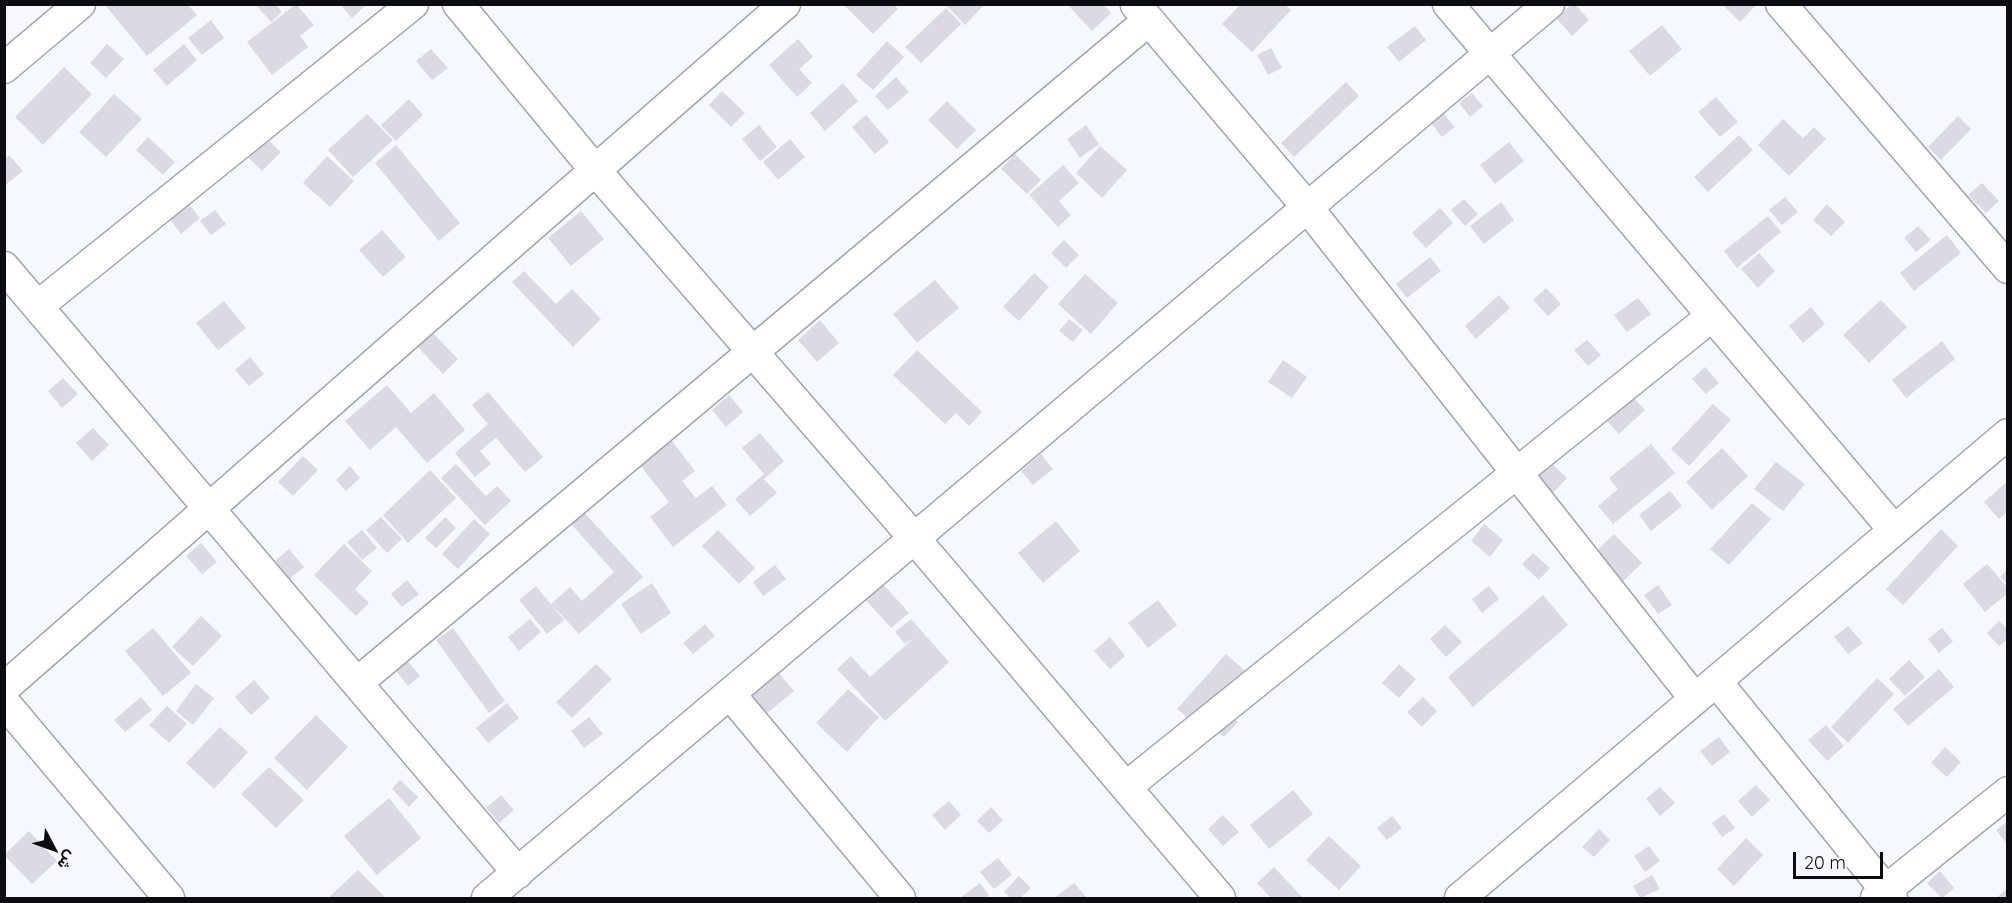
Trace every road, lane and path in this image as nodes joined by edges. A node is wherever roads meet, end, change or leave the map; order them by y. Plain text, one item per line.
1 (81, 4) edge
2 (413, 4) edge
3 (458, 4) edge
4 (785, 4) edge
5 (1448, 4) edge
6 (1549, 4) edge
7 (1781, 4) edge
8 (1142, 12) edge
9 (1490, 55) junction
10 (4, 68) edge
11 (595, 170) junction
12 (1308, 208) junction
13 (4, 267) edge
14 (2007, 268) edge
15 (38, 306) junction
16 (1712, 316) junction
17 (753, 351) junction
18 (2007, 434) edge
19 (1517, 473) junction
20 (209, 508) junction
21 (1894, 530) junction
22 (915, 539) junction
23 (357, 683) junction
24 (4, 688) edge
25 (1705, 690) junction
26 (730, 694) junction
27 (4, 702) edge
28 (1126, 787) junction
29 (2007, 792) edge
30 (518, 873) junction
31 (156, 894) edge
32 (1885, 896) edge
33 (487, 898) edge
34 (900, 898) edge
35 (1220, 898) edge
36 (1460, 898) edge

1 - 10 street
2 - 15 street
3 - 11 street
4 - 11 street
5 - 9 street
6 - 9 street
7 - 14 street
8 - 12 street
8 - 17 street
9 - 12 street
9 - 16 street
11 - 17 street
11 - 20 street
12 - 19 street
12 - 22 street
13 - 15 street
15 - 20 street
16 - 19 street
16 - 21 street
17 - 22 street
17 - 23 street
18 - 21 street
19 - 25 street
19 - 28 street
20 - 23 street
20 - 24 street
21 - 25 street
22 - 26 street
22 - 28 street
23 - 30 street
25 - 32 street
25 - 36 street
26 - 30 street
26 - 34 street
27 - 31 street
28 - 35 street
29 - 32 street
30 - 33 street

